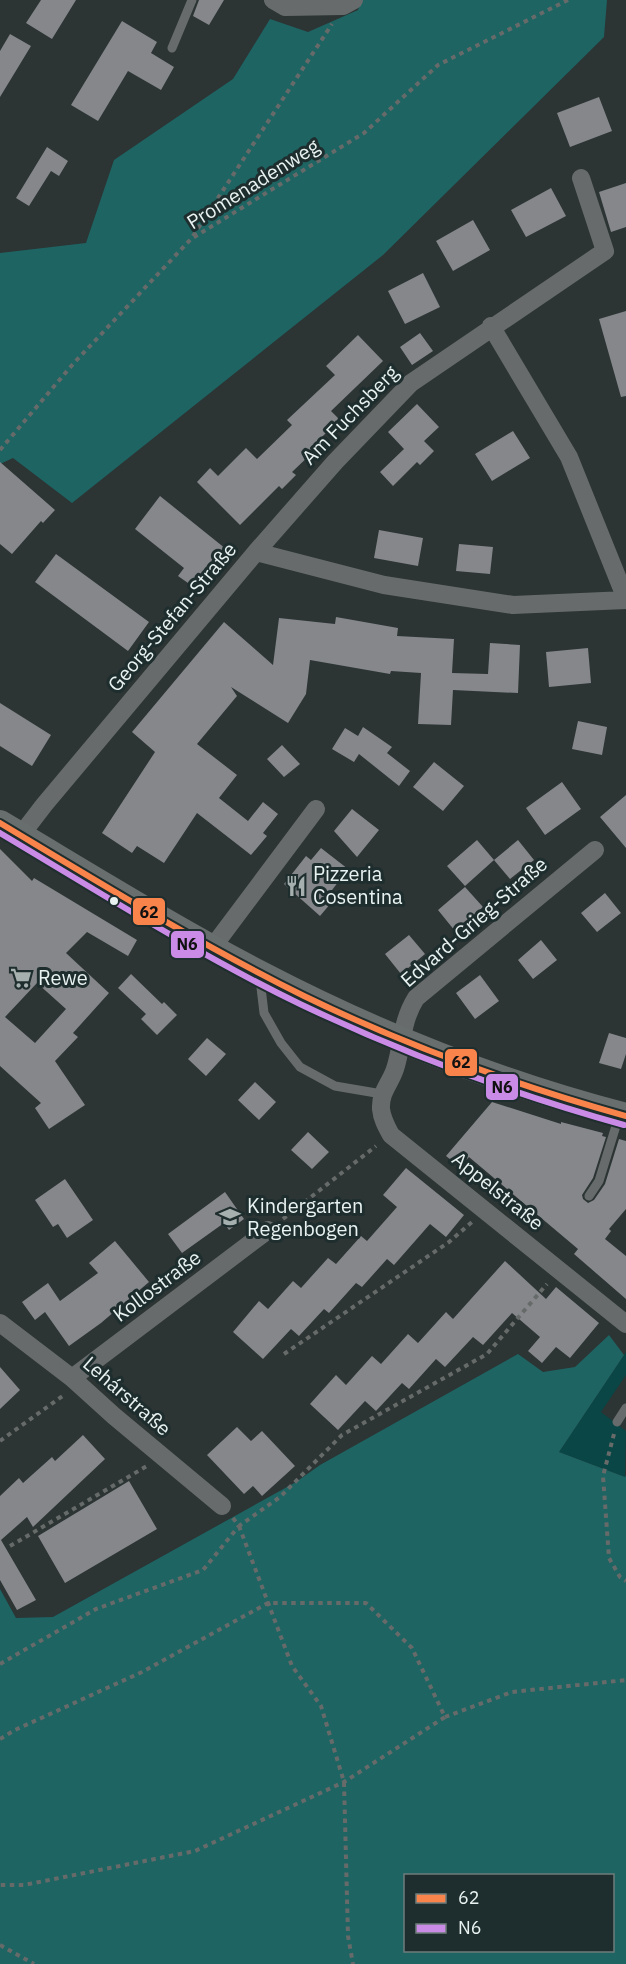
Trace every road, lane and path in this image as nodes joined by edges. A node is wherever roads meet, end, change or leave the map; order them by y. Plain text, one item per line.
1 (192, 0) edge
2 (273, 0) edge
3 (567, 0) edge
4 (349, 3) edge
5 (172, 48) dead end
6 (582, 178) dead end
7 (191, 239) junction
8 (491, 326) junction
9 (0, 450) edge
10 (256, 552) junction
11 (626, 599) edge
12 (316, 809) dead end
13 (10, 829) edge
14 (595, 850) dead end
15 (212, 948) junction
16 (259, 973) junction
17 (400, 1040) junction
18 (382, 1094) junction
19 (623, 1115) edge
20 (391, 1135) junction
21 (589, 1196) dead end
22 (486, 1210) junction
23 (268, 1230) joint
24 (560, 1269) junction
25 (0, 1323) edge
26 (626, 1324) edge
27 (284, 1354) dead end
28 (75, 1381) junction
29 (626, 1408) edge
30 (617, 1422) joint
31 (0, 1441) edge
32 (164, 1457) junction
33 (222, 1506) joint
34 (239, 1526) junction
35 (10, 1546) dead end
36 (626, 1581) edge
37 (268, 1603) junction
38 (0, 1664) edge
39 (626, 1680) edge
40 (446, 1717) junction
41 (0, 1738) edge
42 (344, 1782) junction
43 (0, 1885) edge
44 (0, 1945) edge
45 (34, 1964) edge
46 (353, 1964) edge

1 - 5 lane
2 - 4 street
3 - 7 path, Promenadenweg
4 - 7 path
6 - 8 street, Am Fuchsberg
7 - 9 path, Promenadenweg
8 - 10 street, Am Fuchsberg
8 - 11 street
10 - 11 street, Georg-Stefan-Straße
10 - 13 street, Georg-Stefan-Straße
12 - 15 street
13 - 15 main road
14 - 17 street, Edvard-Grieg-Straße
15 - 16 main road
16 - 17 main road
16 - 18 lane
17 - 18 street
17 - 19 main road
18 - 20 street
19 - 21 lane
20 - 22 street, Appelstraße
20 - 23 path
22 - 24 street, Appelstraße
22 - 27 path
23 - 28 street, Kollostraße
24 - 26 street, Appelstraße
24 - 34 path
25 - 28 street, Lehárstraße
28 - 31 path
28 - 32 street, Lehárstraße
29 - 30 lane
30 - 36 path
32 - 33 street, Lehárstraße
32 - 35 path
33 - 34 path
34 - 37 path
34 - 38 path
37 - 40 path
37 - 41 path
37 - 42 path
39 - 40 path
40 - 42 path
42 - 43 path
42 - 46 path
44 - 45 path

